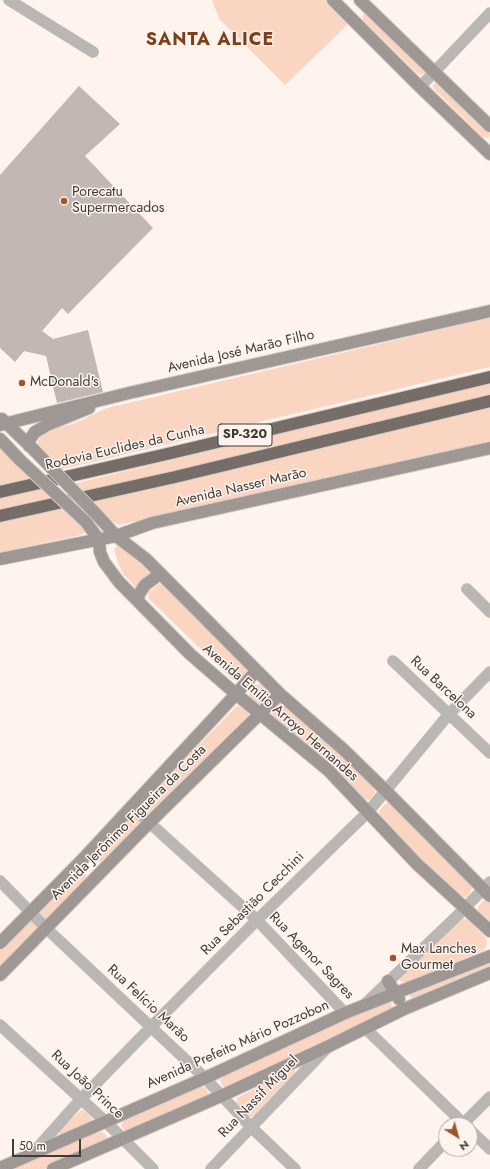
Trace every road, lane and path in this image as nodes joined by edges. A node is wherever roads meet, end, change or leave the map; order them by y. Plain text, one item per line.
1 (9, 0) edge
2 (333, 0) edge
3 (362, 2) edge
4 (490, 13) edge
5 (352, 19) junction
6 (93, 52) dead end
7 (434, 72) junction
8 (420, 87) junction
9 (490, 126) edge
10 (490, 154) edge
11 (490, 312) edge
12 (490, 376) edge
13 (129, 393) junction
14 (490, 401) edge
15 (2, 422) edge
16 (0, 439) edge
17 (31, 448) junction
18 (490, 448) edge
19 (0, 492) edge
20 (0, 516) edge
21 (116, 536) junction
22 (99, 540) junction
23 (0, 559) edge
24 (160, 574) junction
25 (467, 589) dead end
26 (138, 600) junction
27 (490, 612) edge
28 (393, 661) dead end
29 (256, 671) junction
30 (490, 672) edge
31 (236, 694) junction
32 (280, 694) junction
33 (259, 714) junction
34 (449, 714) junction
35 (490, 753) edge
36 (386, 791) junction
37 (132, 807) junction
38 (368, 812) junction
39 (148, 823) junction
40 (0, 881) edge
41 (488, 889) edge
42 (465, 908) junction
43 (31, 912) junction
44 (256, 920) junction
45 (46, 928) junction
46 (490, 931) edge
47 (0, 943) edge
48 (490, 956) edge
49 (490, 974) edge
50 (0, 975) edge
51 (388, 981) junction
52 (396, 993) junction
53 (363, 1006) junction
54 (404, 1009) junction
55 (345, 1013) junction
56 (0, 1025) edge
57 (151, 1027) junction
58 (365, 1028) junction
59 (329, 1046) junction
60 (205, 1078) junction
61 (222, 1096) junction
62 (490, 1097) edge
63 (81, 1099) junction
64 (456, 1117) edge
65 (473, 1117) edge
66 (105, 1121) junction
67 (251, 1127) junction
68 (122, 1138) junction
69 (478, 1138) edge
70 (438, 1149) edge
71 (490, 1149) edge
72 (32, 1154) junction
73 (0, 1168) edge
74 (53, 1169) edge
75 (153, 1169) edge
76 (211, 1169) edge
77 (295, 1169) edge
78 (419, 1169) edge

1 - 6 street
2 - 5 main road
3 - 5 main road
3 - 7 main road
4 - 7 street
5 - 8 main road
7 - 8 street
7 - 9 main road
8 - 10 main road
11 - 13 main road, Avenida José Marão Filho
12 - 19 highway, Rodovia Euclides da Cunha / SP-320
13 - 15 main road, Avenida José Marão Filho
13 - 17 main road
14 - 20 highway, SP-320
15 - 17 main road, Avenida Emílio Arroyo Hernandes
16 - 22 main road, Avenida Emílio Arroyo Hernandes, bridge
17 - 21 main road, Avenida Emílio Arroyo Hernandes, bridge
18 - 21 main road, Avenida Nasser Marão
21 - 22 main road, Avenida Nasser Marão
21 - 24 main road, Avenida Emílio Arroyo Hernandes
22 - 23 main road, Avenida Nasser Marão
22 - 26 main road, Avenida Emílio Arroyo Hernandes
24 - 26 main road
24 - 29 main road, Avenida Emílio Arroyo Hernandes
25 - 27 street
26 - 31 main road, Avenida Emílio Arroyo Hernandes
28 - 34 street, Rua Barcelona
29 - 31 main road, Avenida Jerônimo Figueira da Costa
29 - 32 main road, Avenida Emílio Arroyo Hernandes
30 - 34 street, Rua Sebastião Cecchini
31 - 33 main road, Avenida Emílio Arroyo Hernandes
31 - 37 main road, Avenida Jerônimo Figueira da Costa
32 - 33 main road, Avenida Jerônimo Figueira da Costa
32 - 36 main road, Avenida Emílio Arroyo Hernandes
33 - 38 main road, Avenida Emílio Arroyo Hernandes
33 - 39 main road, Avenida Jerônimo Figueira da Costa
34 - 35 street, Rua Barcelona
34 - 36 street, Rua Sebastião Cecchini
36 - 38 street, Rua Sebastião Cecchini
36 - 41 main road, Avenida Emílio Arroyo Hernandes
37 - 39 street, Rua Agenor Sagres
37 - 43 main road, Avenida Jerônimo Figueira da Costa
38 - 42 main road, Avenida Emílio Arroyo Hernandes
38 - 44 street, Rua Sebastião Cecchini
39 - 44 street, Rua Agenor Sagres
39 - 45 main road, Avenida Jerônimo Figueira da Costa
40 - 43 street, Rua Felício Marão
41 - 42 street
42 - 46 main road, Avenida Emílio Arroyo Hernandes
42 - 51 street
43 - 45 street, Rua Felício Marão
43 - 47 main road, Avenida Jerônimo Figueira da Costa
44 - 55 street, Rua Agenor Sagres
44 - 57 street, Rua Sebastião Cecchini
45 - 50 main road, Avenida Jerônimo Figueira da Costa
45 - 57 street, Rua Felício Marão
48 - 52 main road, Avenida Prefeito Mário Pozzobon
49 - 54 main road
51 - 52 main road
51 - 53 street
52 - 53 main road, Avenida Prefeito Mário Pozzobon
52 - 54 main road
53 - 55 main road, Avenida Prefeito Mário Pozzobon
54 - 58 main road
55 - 60 main road, Avenida Prefeito Mário Pozzobon
56 - 63 street, Rua João Prince
57 - 60 street, Rua Felício Marão
57 - 63 street, Rua Sebastião Cecchini
58 - 59 main road
58 - 64 street
59 - 61 main road
59 - 67 street, Rua Nassif Miguel
60 - 61 street, Rua Felício Marão
60 - 66 main road, Avenida Prefeito Mário Pozzobon
61 - 67 street, Rua Felício Marão
61 - 68 main road
62 - 65 street
63 - 66 street, Rua João Prince
63 - 72 street, Rua Sebastião Cecchini
66 - 68 street, Rua João Prince
66 - 72 main road, Avenida Prefeito Mário Pozzobon
67 - 76 street, Rua Nassif Miguel
67 - 77 street, Rua Felício Marão
68 - 74 main road
68 - 75 street, Rua João Prince
69 - 71 street
70 - 78 street
72 - 73 main road, Avenida Prefeito Mário Pozzobon

